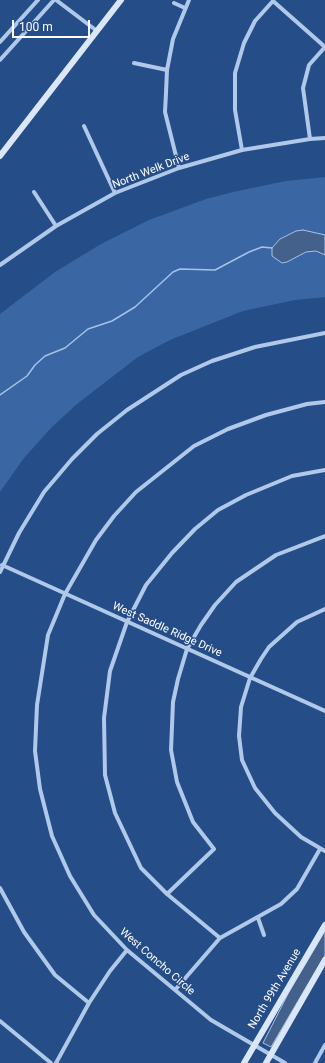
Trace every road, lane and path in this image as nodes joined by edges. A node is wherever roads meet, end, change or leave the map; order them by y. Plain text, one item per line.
1 (38, 0) edge
2 (55, 0) edge
3 (121, 0) edge
4 (189, 0) edge
5 (174, 3) dead end
6 (185, 8) junction
7 (97, 31) junction
8 (0, 42) edge
9 (325, 47) edge
10 (0, 60) edge
11 (134, 63) dead end
12 (167, 70) junction
13 (84, 126) dead end
14 (325, 138) edge
15 (310, 139) junction
16 (242, 150) junction
17 (0, 156) edge
18 (179, 168) junction
19 (34, 192) dead end
20 (115, 193) junction
21 (56, 226) junction
22 (0, 265) edge
23 (325, 333) edge
24 (325, 402) edge
25 (325, 470) edge
26 (325, 536) edge
27 (2, 565) junction
28 (0, 572) edge
29 (65, 594) junction
30 (325, 609) edge
31 (127, 622) junction
32 (187, 649) junction
33 (250, 678) junction
34 (325, 710) edge
35 (320, 849) junction
36 (325, 851) edge
37 (0, 888) edge
38 (167, 894) junction
39 (258, 918) junction
40 (325, 925) edge
41 (264, 935) dead end
42 (220, 938) junction
43 (127, 950) junction
44 (325, 960) edge
45 (176, 990) junction
46 (89, 1003) junction
47 (0, 1021) edge
48 (254, 1045) junction
49 (325, 1045) edge
50 (271, 1055) junction
51 (51, 1063) edge
52 (56, 1063) edge
53 (244, 1063) edge
54 (266, 1063) edge
55 (286, 1063) edge
56 (315, 1063) edge

1 - 8 street
2 - 7 street
2 - 10 street
3 - 7 main road
4 - 6 street
5 - 6 street
6 - 12 street
7 - 17 main road
9 - 15 street
9 - 16 street
11 - 12 street
12 - 18 street
13 - 20 street
14 - 15 street, North Welk Drive
15 - 16 street, North Welk Drive
16 - 18 street, North Welk Drive
18 - 20 street, North Welk Drive
19 - 21 street
20 - 21 street, North Welk Drive
21 - 22 street, North Welk Drive
23 - 27 street
24 - 29 street, West Concho Circle
25 - 31 street
26 - 32 street
27 - 28 street
27 - 29 street, West Saddle Ridge Drive
29 - 31 street, West Saddle Ridge Drive
29 - 43 street, West Concho Circle
30 - 33 street
31 - 32 street, West Saddle Ridge Drive
31 - 38 street
32 - 33 street, West Saddle Ridge Drive
32 - 38 street
33 - 34 street, West Saddle Ridge Drive
33 - 35 street
35 - 36 street
35 - 39 street
37 - 46 street
38 - 42 street
39 - 41 street
39 - 42 street
40 - 48 main road, North 99th Avenue
42 - 45 street
43 - 45 street, West Concho Circle
43 - 46 street
44 - 50 main road
45 - 48 street, West Concho Circle
46 - 52 street
47 - 51 street
48 - 50 street, West Concho Circle
48 - 53 main road, North 99th Avenue
49 - 56 street
50 - 54 main road
50 - 55 street, West Concho Circle

